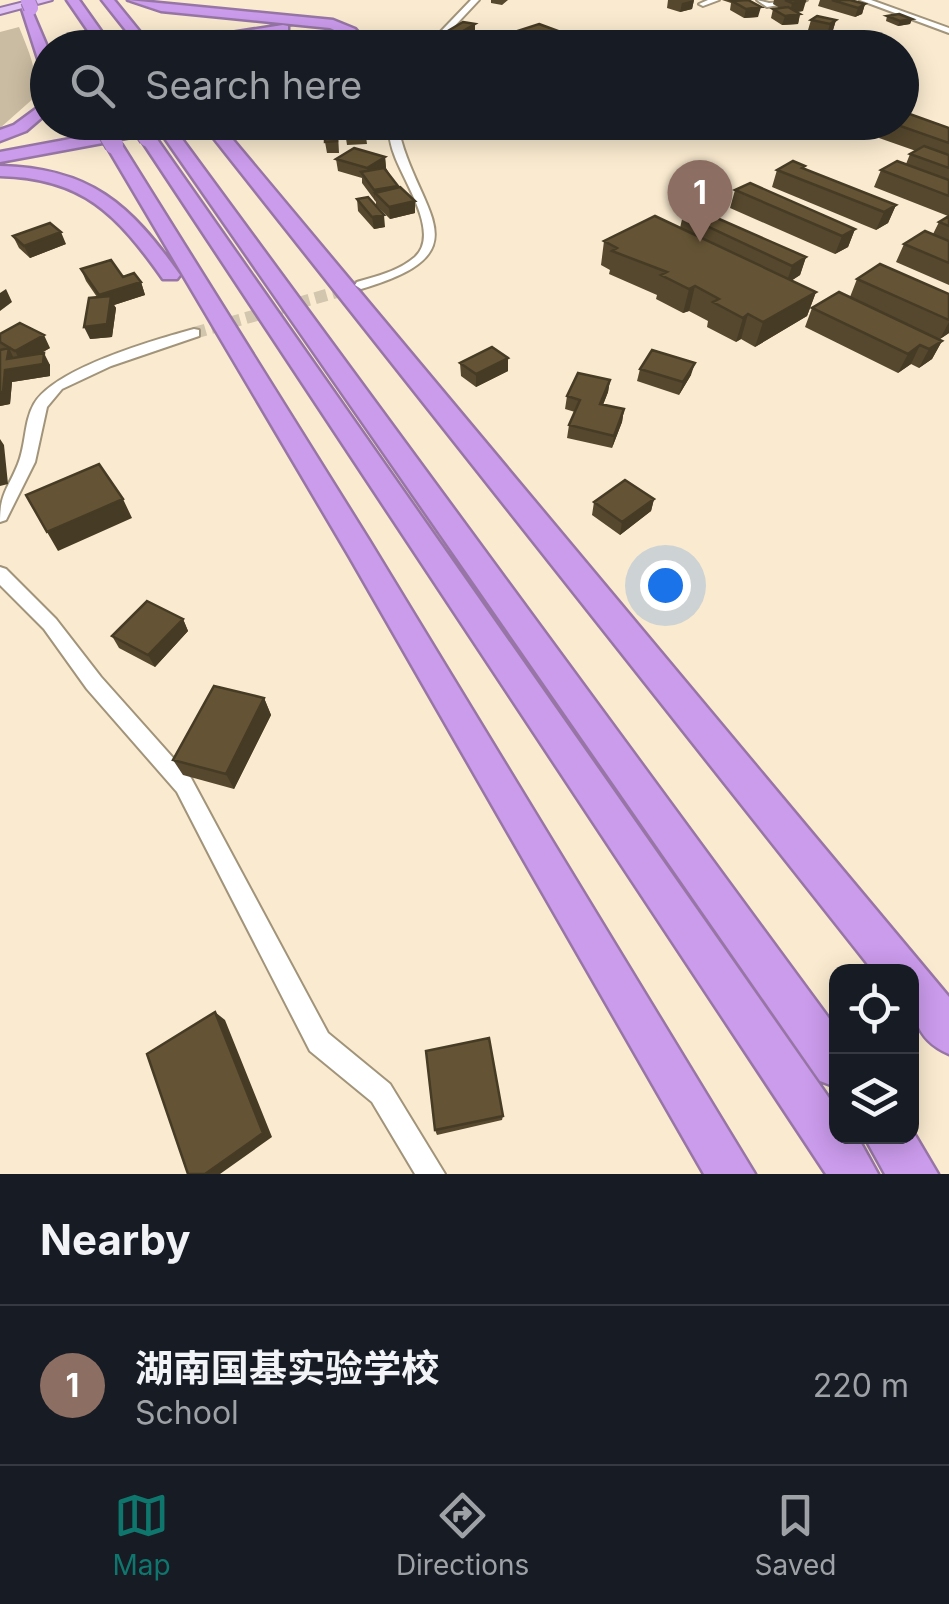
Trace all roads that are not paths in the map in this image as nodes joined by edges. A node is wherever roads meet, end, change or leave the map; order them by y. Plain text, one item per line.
1 (73, 0) edge
2 (108, 0) edge
3 (134, 0) edge
4 (475, 0) edge
5 (715, 0) edge
6 (761, 0) edge
7 (803, 0) edge
8 (864, 0) edge
9 (52, 1) edge
10 (26, 3) edge
11 (703, 4) dead end
12 (0, 11) edge
13 (35, 30) edge
14 (43, 30) edge
15 (74, 30) edge
16 (94, 30) edge
17 (132, 30) edge
18 (346, 30) edge
19 (446, 30) edge
20 (949, 31) edge
21 (30, 119) edge
22 (0, 136) edge
23 (82, 140) edge
24 (82, 140) edge
25 (111, 140) edge
26 (168, 140) edge
27 (168, 140) edge
28 (223, 140) edge
29 (240, 140) edge
30 (393, 140) edge
31 (0, 154) edge
32 (0, 171) edge
33 (278, 208) junction
34 (361, 285) tunnel mouth
35 (194, 334) tunnel mouth
36 (0, 516) edge
37 (360, 548) junction
38 (0, 574) edge
39 (767, 804) junction
40 (895, 964) edge
41 (904, 964) edge
42 (919, 981) edge
43 (919, 994) edge
44 (949, 1015) edge
45 (949, 1032) edge
46 (829, 1055) edge
47 (893, 1144) edge
48 (431, 1174) edge
49 (728, 1174) edge
50 (854, 1174) edge
51 (914, 1174) edge

1 - 16 highway
2 - 17 highway
3 - 18 highway
4 - 19 street
5 - 11 street
6 - 7 street
8 - 20 street
9 - 12 main road
9 - 15 highway
10 - 13 highway
10 - 14 highway
21 - 22 highway
23 - 31 highway
24 - 31 highway
25 - 37 highway
26 - 46 highway
27 - 50 highway
28 - 33 highway
29 - 33 highway
30 - 34 street
32 - 37 highway
33 - 39 highway
35 - 36 street
37 - 49 highway
38 - 48 street
39 - 40 highway
39 - 41 highway
42 - 44 highway
43 - 45 highway
47 - 51 highway

